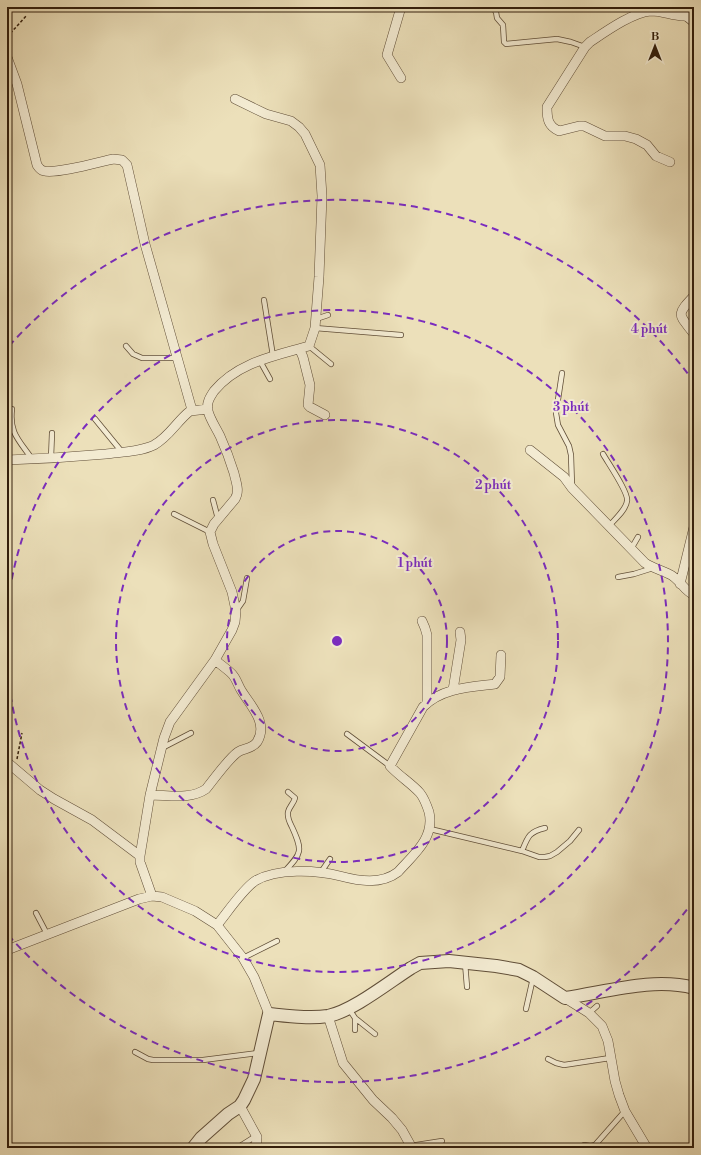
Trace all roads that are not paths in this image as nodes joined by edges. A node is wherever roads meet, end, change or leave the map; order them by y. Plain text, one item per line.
1 (401, 7) edge
2 (492, 7) edge
3 (694, 15) edge
4 (684, 17) junction
5 (694, 25) edge
6 (585, 46) junction
7 (7, 57) edge
8 (402, 78) dead end
9 (235, 99) dead end
10 (670, 162) dead end
11 (694, 296) edge
12 (264, 300) dead end
13 (328, 316) dead end
14 (315, 324) junction
15 (694, 334) edge
16 (401, 335) dead end
17 (126, 346) dead end
18 (309, 346) junction
19 (300, 350) junction
20 (273, 356) junction
21 (178, 358) junction
22 (260, 361) junction
23 (331, 364) dead end
24 (562, 373) dead end
25 (270, 379) dead end
26 (12, 409) dead end
27 (208, 409) junction
28 (192, 410) junction
29 (325, 415) dead end
30 (95, 419) dead end
31 (52, 434) dead end
32 (530, 450) dead end
33 (122, 452) junction
34 (604, 454) dead end
35 (51, 458) junction
36 (32, 459) junction
37 (7, 460) edge
38 (572, 488) junction
39 (213, 500) dead end
40 (174, 514) dead end
41 (218, 519) junction
42 (609, 527) junction
43 (694, 527) edge
44 (210, 532) junction
45 (638, 537) dead end
46 (631, 549) junction
47 (653, 568) junction
48 (618, 577) dead end
49 (248, 578) dead end
50 (680, 584) junction
51 (694, 595) edge
52 (236, 611) junction
53 (422, 621) dead end
54 (460, 632) dead end
55 (501, 654) dead end
56 (215, 660) junction
57 (453, 690) junction
58 (427, 703) junction
59 (191, 733) dead end
60 (347, 734) dead end
61 (161, 749) junction
62 (7, 762) edge
63 (390, 766) junction
64 (288, 792) dead end
65 (150, 795) junction
66 (545, 828) dead end
67 (430, 829) junction
68 (579, 830) dead end
69 (522, 851) junction
70 (140, 856) junction
71 (330, 859) dead end
72 (284, 872) junction
73 (321, 873) junction
74 (152, 896) junction
75 (36, 913) dead end
76 (217, 925) junction
77 (47, 934) junction
78 (277, 941) dead end
79 (7, 950) edge
80 (243, 958) junction
81 (465, 963) junction
82 (533, 977) junction
83 (467, 987) dead end
84 (694, 988) edge
85 (565, 998) junction
86 (598, 1006) dead end
87 (526, 1009) dead end
88 (351, 1013) junction
89 (589, 1013) junction
90 (269, 1014) junction
91 (328, 1016) junction
92 (355, 1030) dead end
93 (375, 1034) dead end
94 (135, 1052) dead end
95 (259, 1053) junction
96 (610, 1058) junction
97 (548, 1060) dead end
98 (240, 1106) junction
99 (625, 1111) junction
100 (256, 1136) junction
101 (442, 1141) dead end
102 (584, 1145) dead end
103 (411, 1147) edge
104 (193, 1148) edge
105 (237, 1148) edge
106 (256, 1148) edge
107 (647, 1148) edge

1 - 8 street
2 - 6 lane
3 - 4 street
4 - 5 lane
4 - 6 street
6 - 10 street
7 - 21 street
9 - 14 street
11 - 15 street
12 - 20 lane
13 - 14 lane
14 - 16 lane
14 - 18 street
17 - 21 lane
18 - 19 street
18 - 23 lane
19 - 20 street
19 - 29 street
20 - 22 street
21 - 28 street
22 - 25 lane
22 - 27 street
24 - 38 lane
26 - 36 lane
27 - 28 street
27 - 41 street
28 - 33 street
30 - 33 lane
31 - 35 lane
32 - 38 street
33 - 35 street
34 - 42 lane
35 - 36 street
36 - 37 street
38 - 42 street
39 - 41 lane
40 - 44 lane
41 - 44 street
42 - 46 street
43 - 50 street
44 - 52 street
45 - 46 lane
46 - 47 street
47 - 48 lane
47 - 50 street
49 - 52 lane
50 - 51 street
52 - 56 street
53 - 58 street
54 - 57 street
55 - 57 street
56 - 61 street
56 - 65 street
57 - 58 street
58 - 63 street
59 - 61 lane
60 - 63 lane
61 - 65 street
62 - 70 street
63 - 67 street
64 - 72 lane
65 - 70 street
66 - 69 lane
67 - 69 lane
67 - 73 street
68 - 69 lane
70 - 74 street
71 - 73 lane
72 - 73 street
72 - 76 street
74 - 76 street
74 - 77 street
75 - 77 lane
76 - 80 street
77 - 79 street
78 - 80 lane
80 - 90 street
81 - 82 street
81 - 83 lane
81 - 88 street
82 - 85 street
82 - 87 lane
84 - 85 street
85 - 89 street
86 - 89 lane
88 - 91 street
88 - 92 lane
88 - 93 lane
89 - 96 street
90 - 91 street
90 - 95 street
91 - 103 street
94 - 95 lane
95 - 98 street
96 - 97 lane
96 - 99 street
98 - 100 street
98 - 104 street
99 - 102 lane
99 - 107 street
100 - 105 lane
100 - 106 street
101 - 103 lane

